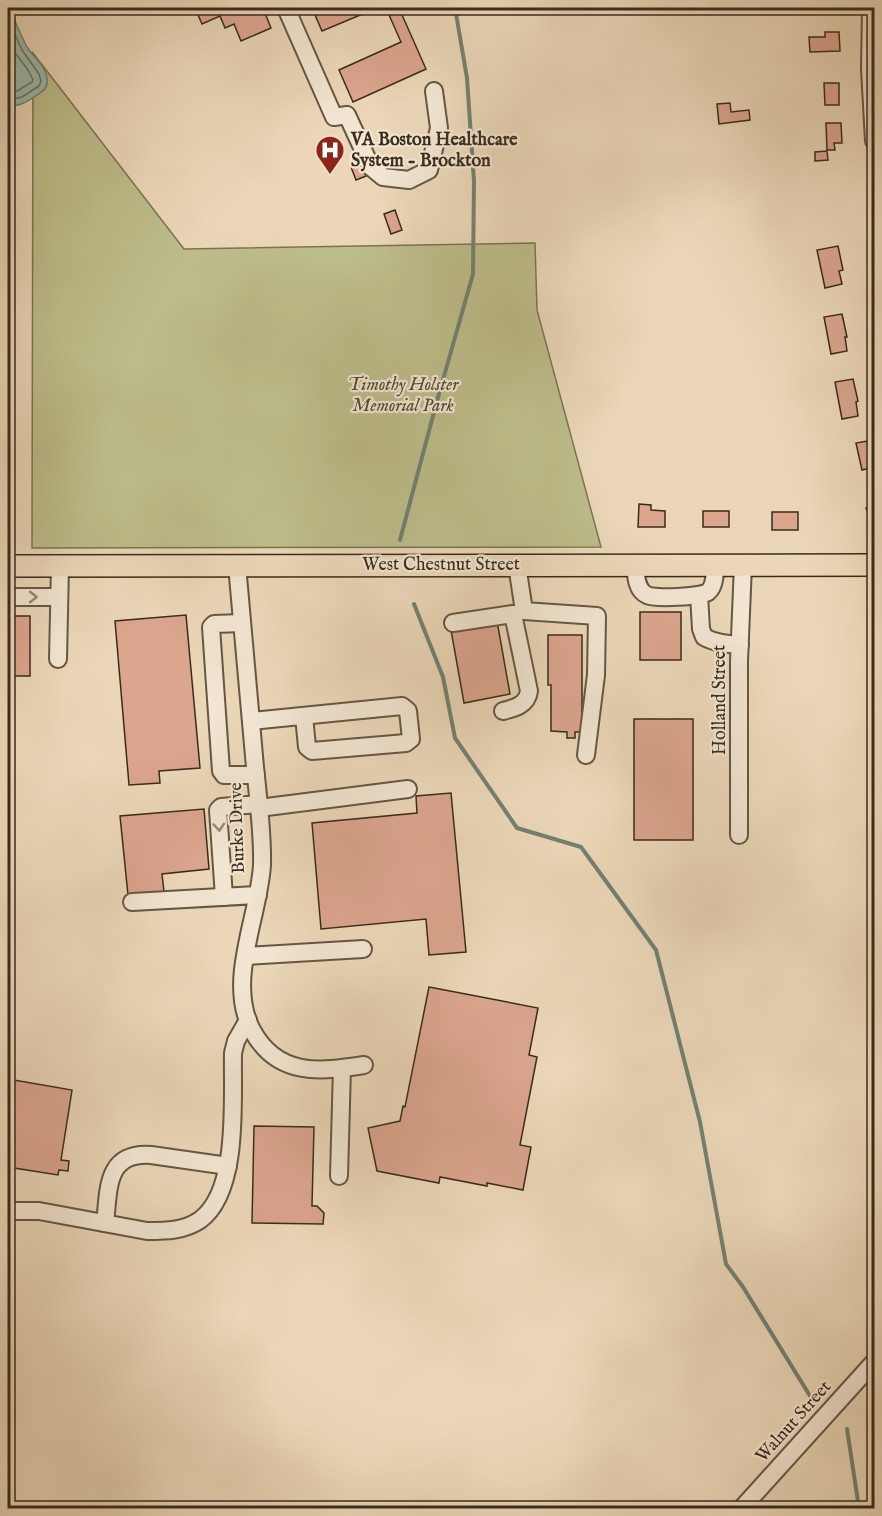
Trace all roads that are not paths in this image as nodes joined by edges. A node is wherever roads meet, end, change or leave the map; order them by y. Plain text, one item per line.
1 (286, 8) edge
2 (871, 8) edge
3 (434, 91) dead end
4 (874, 141) edge
5 (517, 565) junction
6 (635, 565) junction
7 (716, 565) junction
8 (742, 565) junction
9 (874, 565) edge
10 (8, 566) edge
11 (60, 566) junction
12 (237, 566) junction
13 (699, 595) junction
14 (8, 597) edge
15 (59, 597) junction
16 (519, 612) junction
17 (242, 623) junction
18 (453, 623) dead end
19 (740, 645) junction
20 (58, 658) dead end
21 (503, 711) dead end
22 (304, 716) junction
23 (251, 721) junction
24 (586, 755) dead end
25 (256, 775) junction
26 (408, 789) dead end
27 (259, 806) junction
28 (739, 835) dead end
29 (258, 895) junction
30 (224, 897) junction
31 (132, 902) dead end
32 (363, 949) dead end
33 (246, 956) junction
34 (248, 1020) junction
35 (364, 1065) dead end
36 (342, 1068) junction
37 (228, 1166) junction
38 (339, 1176) dead end
39 (8, 1211) edge
40 (105, 1223) junction
41 (874, 1362) edge
42 (742, 1509) edge

1 - 3 street
2 - 4 street
5 - 6 main road, West Chestnut Street
5 - 12 main road, West Chestnut Street
5 - 16 street
6 - 7 main road, West Chestnut Street
6 - 13 street
7 - 8 main road, West Chestnut Street
7 - 13 street
8 - 9 main road, West Chestnut Street
8 - 19 street, Holland Street
10 - 11 main road, West Chestnut Street
11 - 12 main road, West Chestnut Street
11 - 15 street
12 - 17 street, Burke Drive
13 - 19 street
14 -> 15 street
15 - 20 street
16 - 18 street
16 - 21 street
16 - 24 street
17 - 23 street, Burke Drive
17 - 25 street
19 - 28 street, Holland Street
22 - 22 street
22 - 23 street
23 - 25 street, Burke Drive
25 - 27 street, Burke Drive
26 - 27 street
27 - 29 street, Burke Drive
27 -> 30 street
29 - 30 street
29 - 33 street, Burke Drive
30 - 31 street
32 - 33 street
33 - 34 street, Burke Drive
34 - 36 street, Burke Drive
34 - 37 street
35 - 36 street, Burke Drive
36 - 38 street
37 - 40 street
37 - 40 street
39 - 40 street
41 - 42 street, Walnut Street

